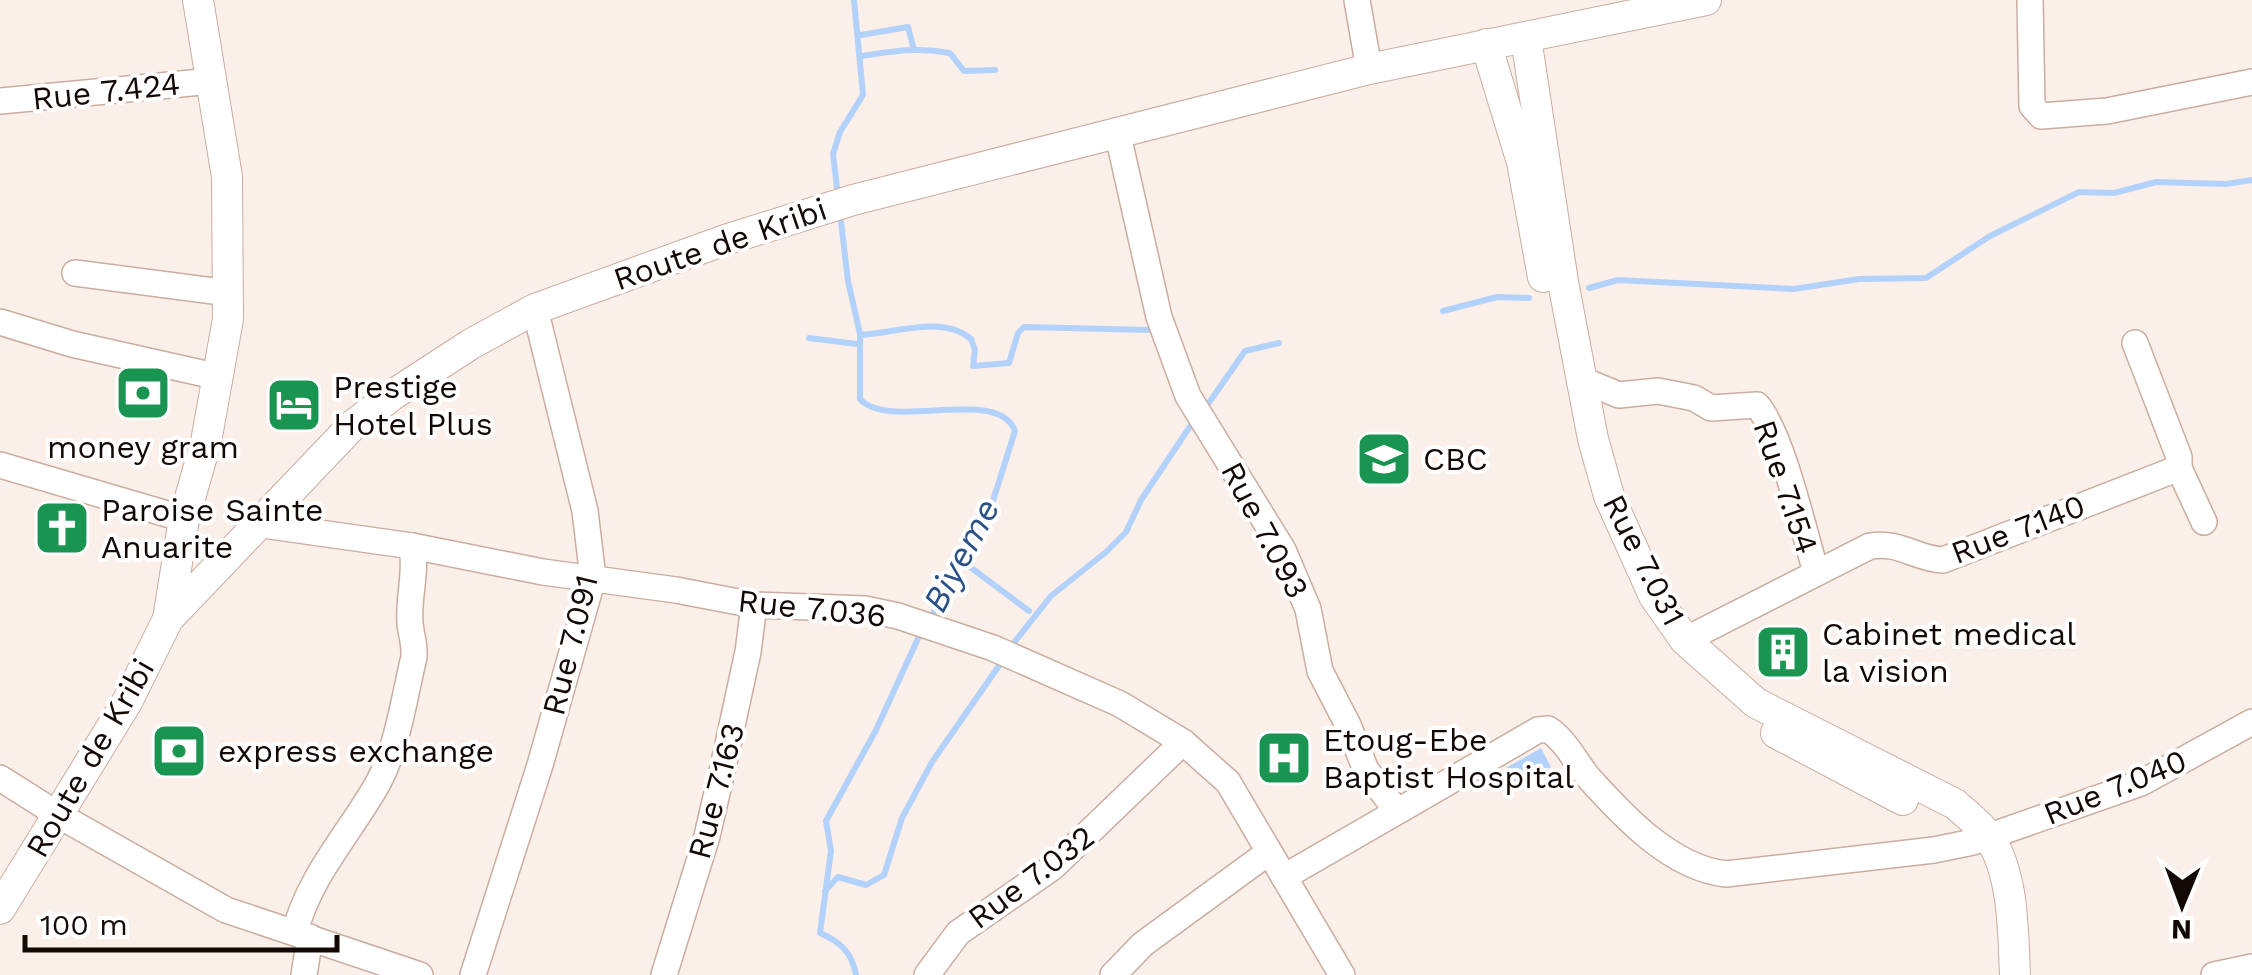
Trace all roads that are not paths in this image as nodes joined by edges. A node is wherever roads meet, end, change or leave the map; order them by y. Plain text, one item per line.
1 (198, 0) edge
2 (1357, 0) edge
3 (1706, 0) edge
4 (2030, 0) edge
5 (1526, 38) junction
6 (1486, 44) junction
7 (1369, 69) junction
8 (212, 80) junction
9 (2252, 82) edge
10 (0, 101) edge
11 (1117, 132) junction
12 (74, 273) dead end
13 (229, 292) junction
14 (1556, 294) junction
15 (535, 309) junction
16 (0, 322) edge
17 (2136, 343) dead end
18 (219, 376) junction
19 (1580, 380) junction
20 (0, 465) edge
21 (2179, 468) junction
22 (184, 518) junction
23 (2204, 522) dead end
24 (256, 524) junction
25 (412, 546) junction
26 (1816, 572) junction
27 (592, 578) junction
28 (754, 605) junction
29 (168, 619) junction
30 (1685, 640) junction
31 (2252, 722) edge
32 (1183, 742) junction
33 (0, 778) edge
34 (1400, 810) junction
35 (60, 816) junction
36 (1981, 839) junction
37 (1269, 852) junction
38 (1284, 877) junction
39 (0, 909) edge
40 (302, 935) junction
41 (2252, 967) edge
42 (304, 975) edge
43 (420, 975) edge
44 (473, 975) edge
45 (664, 975) edge
46 (927, 975) edge
47 (1113, 975) edge
48 (1342, 975) edge
49 (1994, 975) edge
50 (2015, 975) edge
51 (2214, 975) edge

1 - 8 main road
2 - 7 street
3 - 5 main road, Route de Kribi
4 - 9 street
5 - 6 main road, Route de Kribi
5 - 14 main road, Rue 7.031
6 - 7 main road, Route de Kribi
6 - 14 main road, Rue 7.031
7 - 11 main road, Route de Kribi
8 - 10 street, Rue 7.424
8 - 13 main road
11 - 15 main road, Route de Kribi
11 - 34 street, Rue 7.093
12 - 13 street
13 - 18 main road
14 - 19 main road, Rue 7.031
14 - 36 main road, Rue 7.031
15 - 24 main road, Route de Kribi
15 - 27 street, Rue 7.091
16 - 18 street
17 - 21 street
18 - 22 main road
19 - 26 street, Rue 7.154
19 - 30 main road, Rue 7.031
20 - 22 street
21 - 23 street
21 - 26 street, Rue 7.140
22 - 29 main road
24 - 25 street, Rue 7.036
24 - 29 main road, Route de Kribi
25 - 27 street, Rue 7.036
25 - 40 street
26 - 30 street, Rue 7.140
27 - 28 street, Rue 7.036
27 - 44 street, Rue 7.091
28 - 32 street, Rue 7.036
28 - 45 street, Rue 7.163
29 - 35 main road, Route de Kribi
30 - 36 main road, Rue 7.031
31 - 36 street, Rue 7.040
32 - 37 street, Rue 7.036
32 - 46 street, Rue 7.032
33 - 35 street
34 - 36 street
34 - 38 street
35 - 39 main road, Route de Kribi
35 - 40 street
36 - 49 main road
36 - 50 main road, Rue 7.031
37 - 38 street, Rue 7.036
37 - 47 street
38 - 48 street, Rue 7.036
40 - 42 street
40 - 43 street
41 - 51 street

